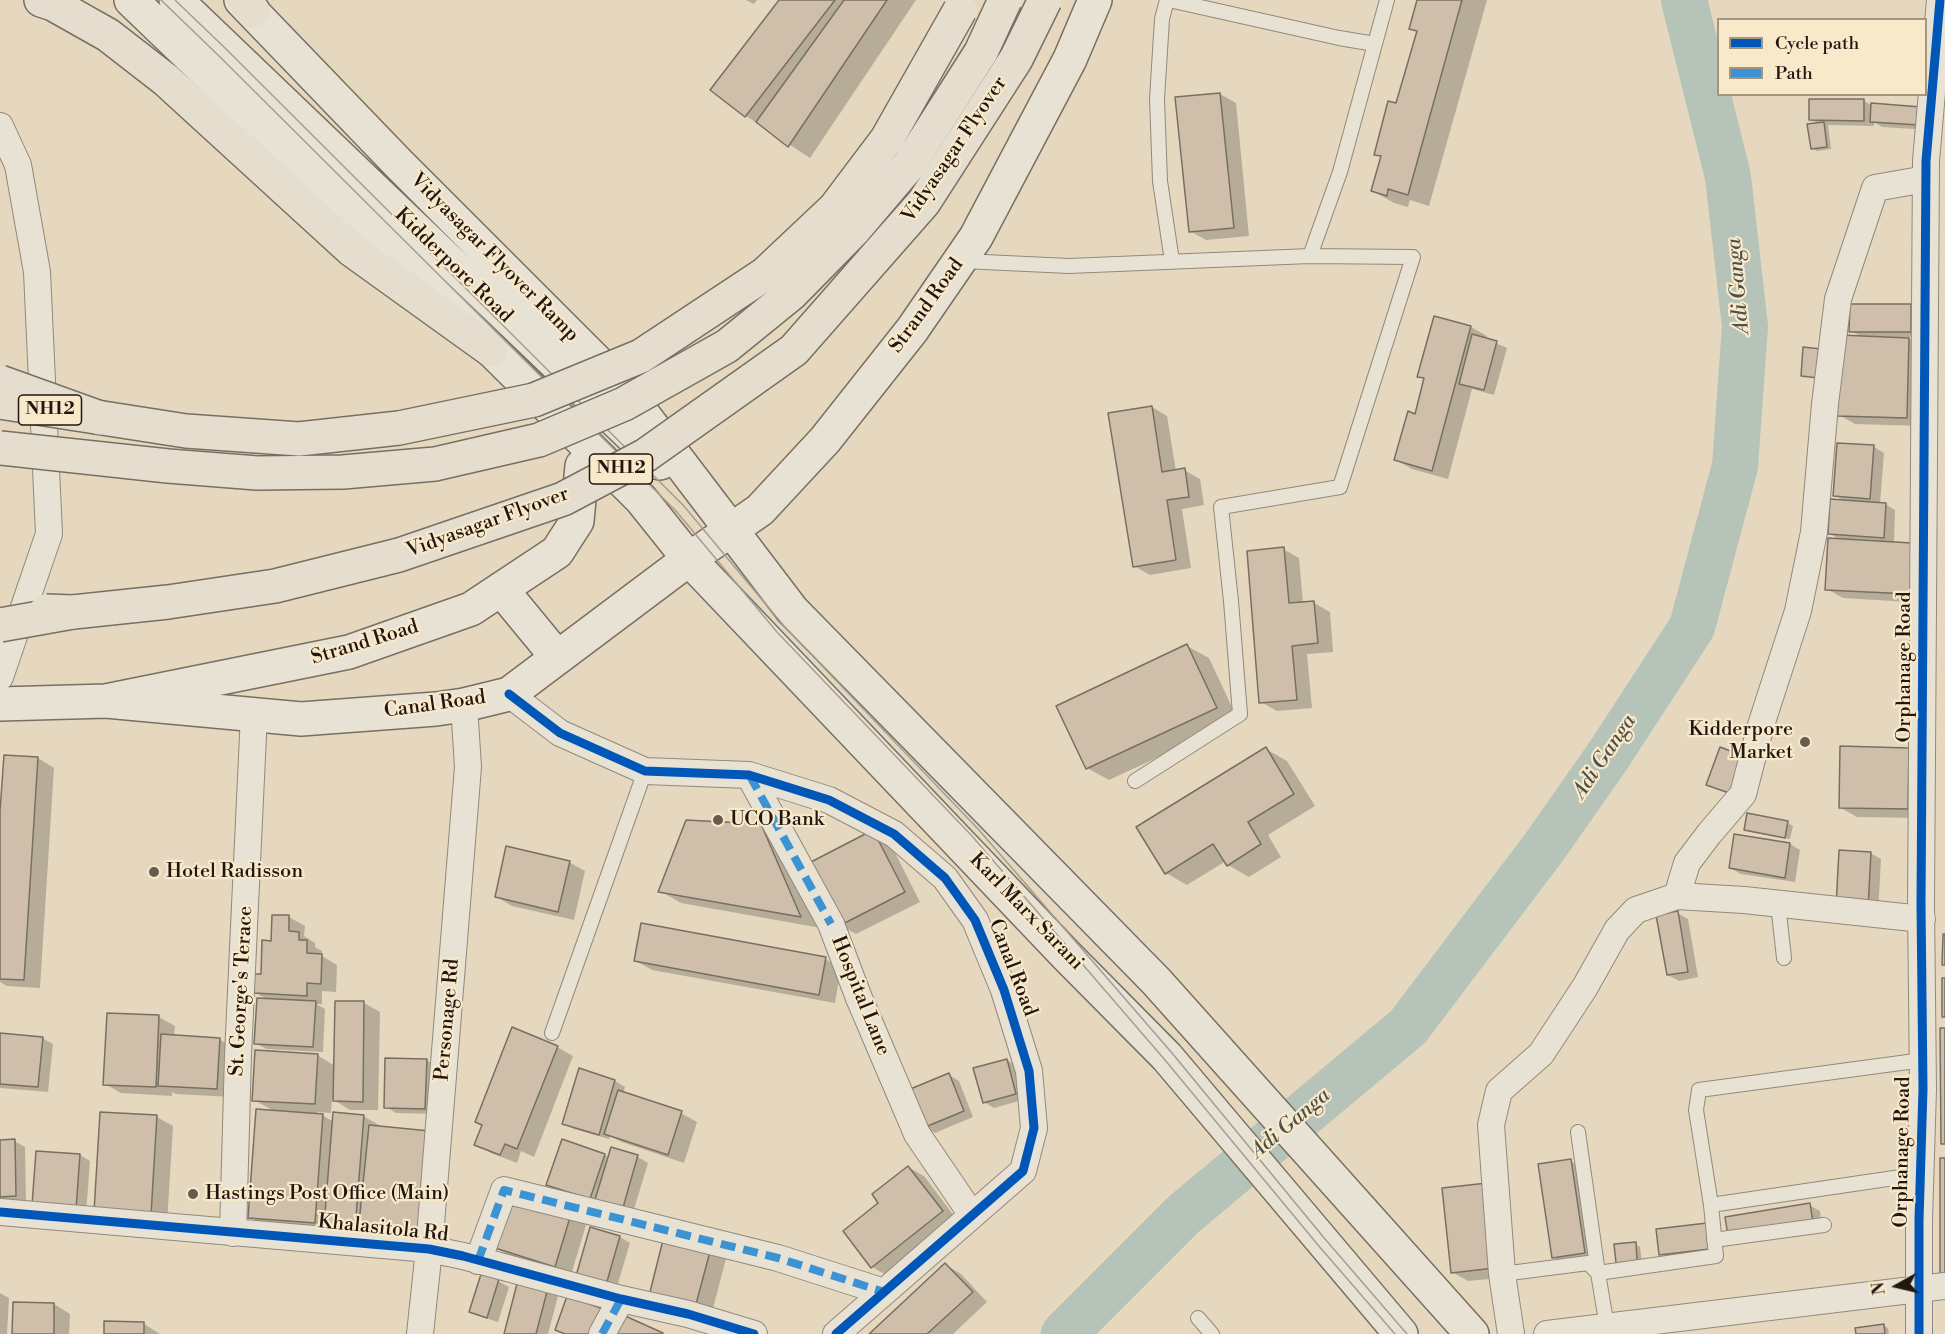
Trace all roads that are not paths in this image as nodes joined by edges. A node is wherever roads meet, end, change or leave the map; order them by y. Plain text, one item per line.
1 (41, 0) edge
2 (130, 0) edge
3 (176, 0) edge
4 (1005, 0) edge
5 (1045, 0) edge
6 (1095, 0) edge
7 (1168, 0) edge
8 (1387, 0) edge
9 (1940, 0) edge
10 (246, 4) edge
11 (960, 10) dead end
12 (1375, 44) junction
13 (1927, 77) edge
14 (1924, 96) edge
15 (0, 126) edge
16 (1926, 179) junction
17 (1310, 256) junction
18 (960, 261) junction
19 (1172, 261) junction
20 (491, 350) junction
21 (0, 382) edge
22 (0, 402) edge
23 (100, 418) junction
24 (579, 438) junction
25 (0, 448) edge
26 (641, 499) joint
27 (731, 530) junction
28 (689, 559) junction
29 (501, 589) junction
30 (0, 610) edge
31 (73, 612) junction
32 (0, 625) edge
33 (557, 657) junction
34 (0, 677) edge
35 (509, 694) junction
36 (106, 701) junction
37 (0, 704) edge
38 (464, 705) junction
39 (254, 714) junction
40 (645, 771) junction
41 (749, 775) junction
42 (1135, 781) dead end
43 (1677, 896) junction
44 (1778, 904) junction
45 (1922, 919) junction
46 (1784, 958) dead end
47 (1156, 981) junction
48 (552, 1033) dead end
49 (1167, 1057) junction
50 (1923, 1060) junction
51 (1578, 1132) dead end
52 (1921, 1174) junction
53 (1711, 1205) junction
54 (0, 1212) edge
55 (972, 1215) junction
56 (1824, 1225) dead end
57 (233, 1233) junction
58 (1714, 1240) junction
59 (429, 1249) junction
60 (478, 1261) junction
61 (1598, 1273) junction
62 (1502, 1274) junction
63 (1945, 1286) edge
64 (1919, 1290) junction
65 (884, 1292) junction
66 (621, 1299) junction
67 (1198, 1318) dead end
68 (1607, 1327) junction
69 (420, 1334) edge
70 (602, 1334) edge
71 (754, 1334) edge
72 (836, 1334) edge
73 (1212, 1334) edge
74 (1401, 1334) edge
75 (1472, 1334) edge
76 (1511, 1334) edge
77 (1547, 1334) edge
78 (1919, 1334) edge

1 - 20 highway
2 - 20 main road, Kidderpore Road
3 - 27 main road, Kidderpore Road
4 - 25 highway, bridge
5 - 31 highway, Vidyasagar Flyover / NH12, bridge
6 - 18 main road, Strand Road
7 - 12 lane
7 - 19 lane
8 - 12 lane
9 - 13 street, Orphanage Road
10 - 27 main road, Vidyasagar Flyover Ramp
11 - 23 highway, NH12, bridge
12 - 17 lane
14 - 16 street, Orphanage Road
15 - 34 street
16 - 43 street
16 - 45 street, Orphanage Road
17 - 19 lane
17 - 42 lane
18 - 19 lane
18 - 27 main road, Strand Road
20 - 24 main road, Kidderpore Road
21 - 23 highway, bridge
22 - 23 highway, NH12, bridge
24 - 26 main road, Kidderpore Road
24 - 29 main road, Strand Road
26 - 28 main road, Karl Marx Sarani
27 - 28 main road, Strand Road
27 - 47 main road
28 - 33 main road, Strand Road
28 - 49 main road, Karl Marx Sarani
29 - 33 main road
29 - 36 main road, Strand Road
30 - 31 highway, Vidyasagar Flyover / NH12, bridge
31 - 32 highway, bridge
33 - 35 main road, Strand Road
35 - 38 main road, Canal Road
35 - 40 street, Canal Road
36 - 37 main road, Strand Road
36 - 39 main road, Canal Road
38 - 39 main road, Canal Road
38 - 59 street, Personage Rd
39 - 57 street, St. George's Terace
40 - 41 street, Canal Road
40 - 48 lane
41 - 55 street, Hospital Lane
41 - 55 street, Canal Road
43 - 44 street
43 - 62 street
44 - 45 street
44 - 46 lane
45 - 50 street, Orphanage Road
47 - 49 main road
47 - 75 main road
49 - 74 main road, Karl Marx Sarani
50 - 52 street, Orphanage Road
50 - 53 lane
51 - 61 lane
52 - 53 lane
52 - 64 street, Orphanage Road
53 - 58 lane
54 - 57 street, Khalasitola Rd
55 - 65 street, Canal Road
56 - 58 lane
57 - 59 street, Khalasitola Rd
58 - 61 lane
59 - 60 street, Khalasitola Rd
59 - 69 street, Personage Rd
60 - 65 street
60 - 66 street, Khalasitola Rd
61 - 62 lane
61 - 68 lane
62 - 76 street
63 - 64 street
64 - 68 street
64 - 78 street, Orphanage Road
65 - 72 street, Canal Road
66 - 70 street
66 - 71 street, Khalasitola Rd
67 - 73 lane
68 - 77 street

